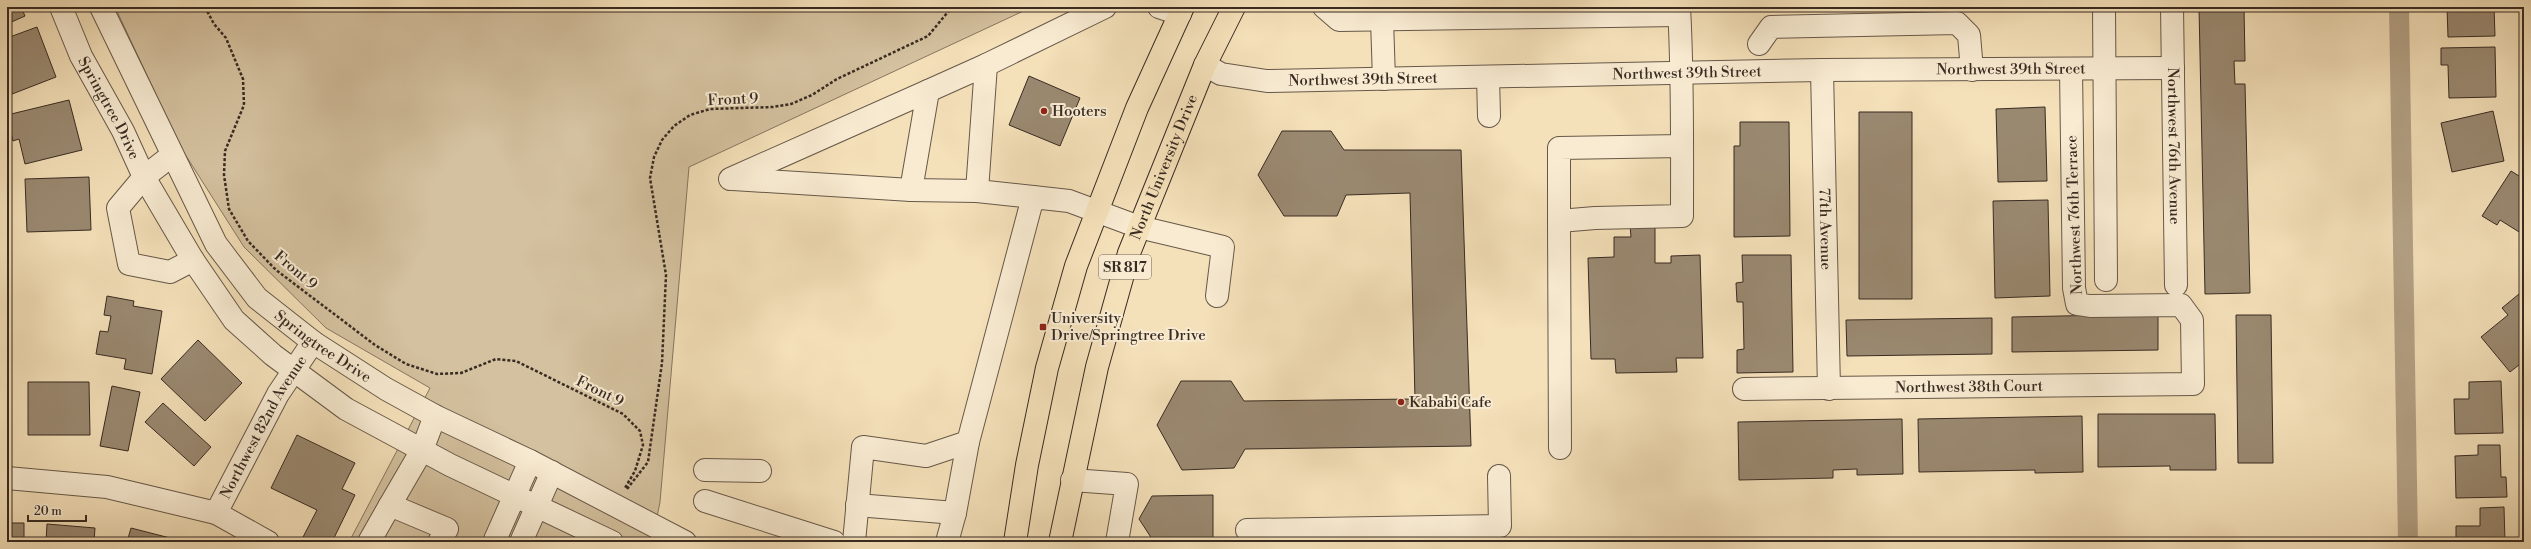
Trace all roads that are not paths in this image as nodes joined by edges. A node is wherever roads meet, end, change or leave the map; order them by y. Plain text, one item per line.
1 (61, 7) edge
2 (101, 7) edge
3 (1105, 7) edge
4 (1159, 7) edge
5 (1234, 7) edge
6 (1324, 7) edge
7 (2104, 7) edge
8 (2172, 7) edge
9 (1182, 10) edge
10 (1679, 11) edge
11 (1382, 20) junction
12 (1759, 44) dead end
13 (986, 65) junction
14 (1205, 65) junction
15 (2173, 68) junction
16 (2106, 69) junction
17 (1822, 70) junction
18 (1972, 70) junction
19 (2071, 70) junction
20 (1682, 73) junction
21 (1488, 77) junction
22 (1384, 79) junction
23 (928, 91) junction
24 (1490, 116) dead end
25 (1682, 146) junction
26 (171, 156) junction
27 (144, 177) junction
28 (912, 190) junction
29 (977, 191) junction
30 (1033, 197) junction
31 (1097, 210) junction
32 (1559, 221) junction
33 (1139, 226) junction
34 (193, 260) junction
35 (2106, 280) dead end
36 (2179, 295) junction
37 (1217, 296) dead end
38 (313, 342) junction
39 (294, 369) junction
40 (1829, 388) junction
41 (1744, 389) dead end
42 (435, 416) junction
43 (968, 442) junction
44 (1560, 448) dead end
45 (422, 450) junction
46 (530, 461) junction
47 (705, 470) dead end
48 (760, 471) dead end
49 (552, 472) junction
50 (1499, 476) dead end
51 (7, 478) edge
52 (1072, 480) junction
53 (515, 496) junction
54 (706, 501) dead end
55 (390, 505) junction
56 (857, 505) junction
57 (538, 506) junction
58 (955, 513) junction
59 (216, 514) junction
60 (1247, 530) dead end
61 (268, 542) edge
62 (369, 542) edge
63 (439, 542) edge
64 (494, 542) edge
65 (521, 542) edge
66 (612, 542) edge
67 (685, 542) edge
68 (834, 542) edge
69 (854, 542) edge
70 (947, 542) edge
71 (1015, 542) edge
72 (1060, 542) edge
73 (1117, 542) edge

1 - 27 street, Springtree Drive
2 - 26 street, Springtree Drive
3 - 13 street
4 - 9 street
5 - 14 main road, North University Drive / SR 817
6 - 11 street
7 - 16 street
8 - 15 street, Northwest 76th Avenue
9 - 31 main road, SR 817
10 - 11 street
10 - 20 street
11 - 22 street
12 - 18 street
13 - 23 street
13 - 29 street
14 - 22 street, Northwest 39th Street
14 - 33 main road, North University Drive / SR 817
15 - 16 street, Northwest 39th Street
15 - 36 street, Northwest 76th Avenue
16 - 19 street, Northwest 39th Street
16 - 35 street
17 - 18 street, Northwest 39th Street
17 - 20 street, Northwest 39th Street
17 - 40 street, 77th Avenue
18 - 19 street, Northwest 39th Street
19 - 36 street, Northwest 76th Terrace
20 - 21 street, Northwest 39th Street
20 - 25 street
21 - 22 street, Northwest 39th Street
21 - 24 street
23 - 28 street
23 - 28 street
25 - 32 street
25 - 32 street
26 - 27 street
26 - 38 street, Springtree Drive
27 - 34 street, Springtree Drive
27 - 34 street
28 - 29 street
29 - 30 street
30 - 31 street
30 - 43 street
31 - 33 street
31 - 71 main road, SR 817
32 - 44 street
33 - 37 street
33 - 52 main road, North University Drive / SR 817
34 - 39 street, Springtree Drive
36 - 40 street, Northwest 38th Court
38 - 39 street, Northwest 82nd Avenue
38 - 42 street, Springtree Drive
39 - 45 street, Springtree Drive
39 - 59 street, Northwest 82nd Avenue
40 - 41 street, Northwest 38th Court
42 - 45 street
42 - 46 street, Springtree Drive
43 - 56 street
43 - 58 street
45 - 53 street, Springtree Drive
45 - 55 street
46 - 49 street, Springtree Drive
46 - 53 street
47 - 48 street
49 - 57 street
49 - 67 street, Springtree Drive
50 - 60 street
51 - 59 street
52 - 72 main road, North University Drive / SR 817
52 - 73 street
53 - 57 street, Springtree Drive
53 - 64 street
54 - 68 street
55 - 62 street
55 - 63 street
56 - 58 street
56 - 69 street
57 - 65 street
57 - 66 street, Springtree Drive
58 - 70 street
59 - 61 street

